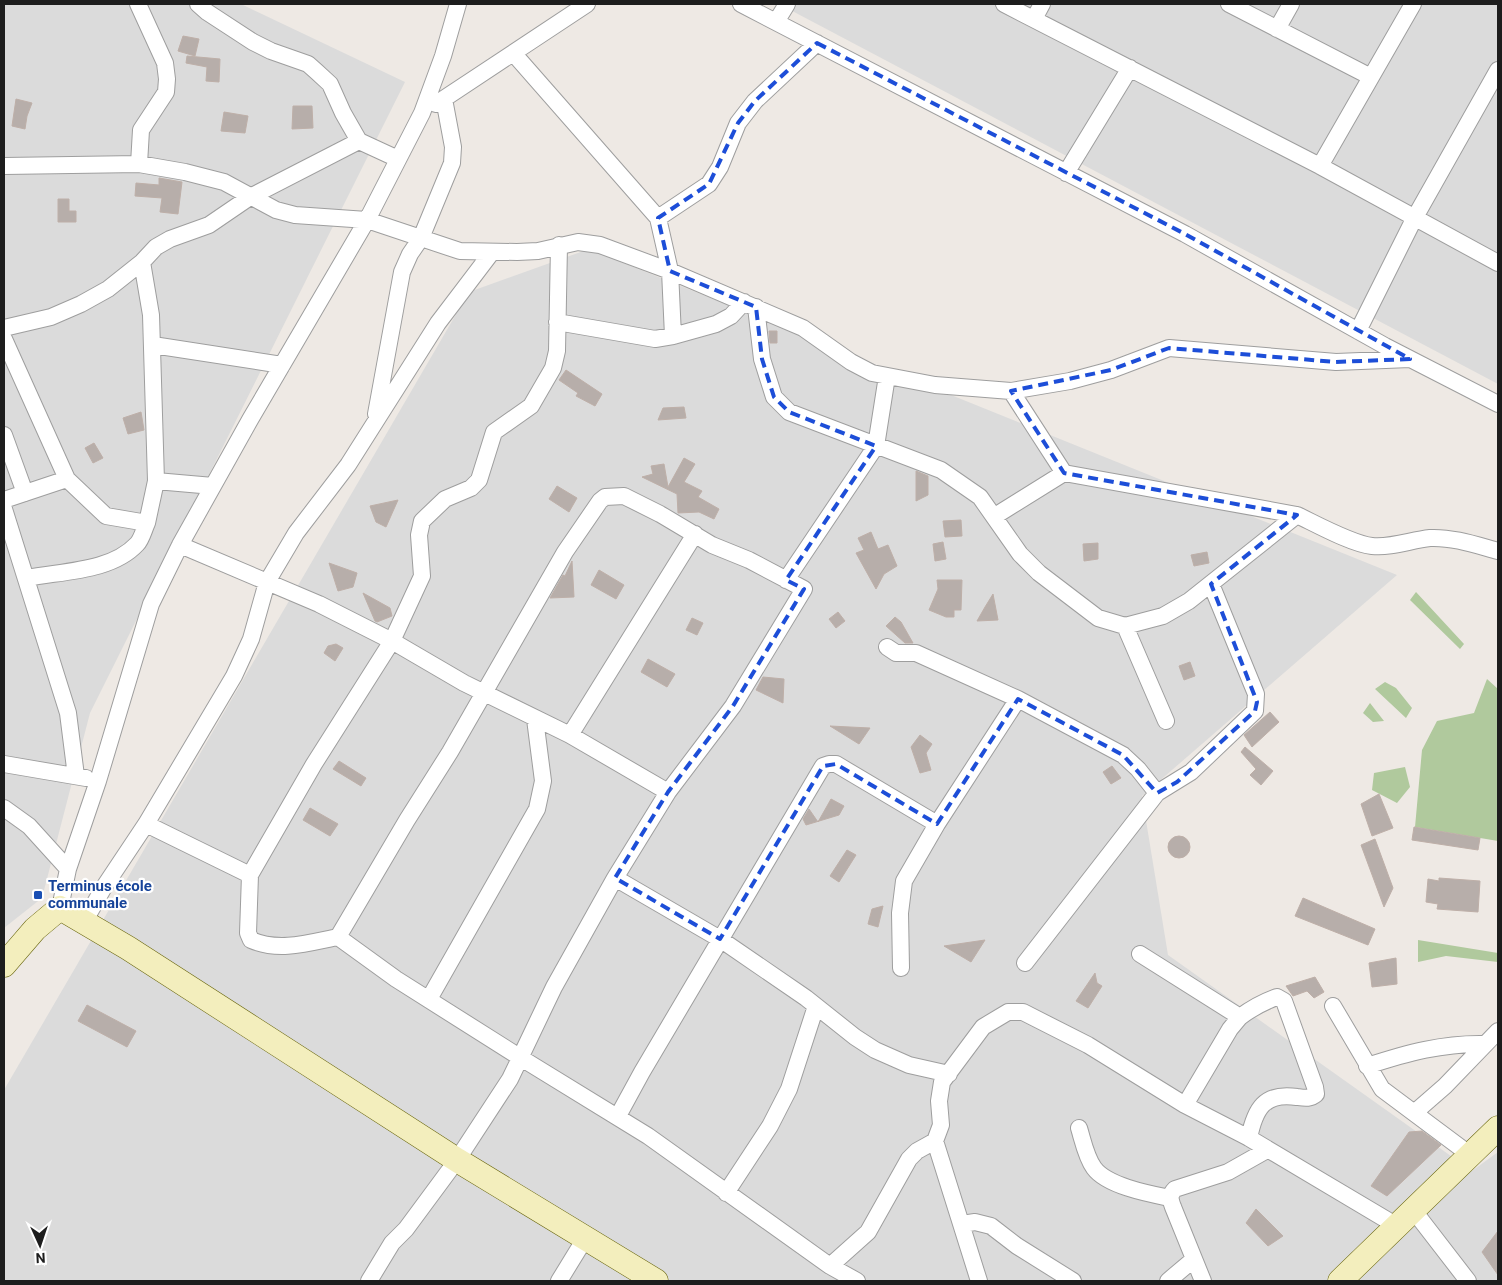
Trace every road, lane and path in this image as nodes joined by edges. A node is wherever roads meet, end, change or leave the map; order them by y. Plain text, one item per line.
1 (138, 4) edge
2 (198, 4) edge
3 (458, 4) edge
4 (587, 4) edge
5 (741, 4) edge
6 (786, 4) edge
7 (1004, 4) edge
8 (1042, 4) edge
9 (1229, 4) edge
10 (1291, 4) edge
11 (1413, 4) edge
12 (1034, 19) junction
13 (776, 22) junction
14 (1277, 29) junction
15 (817, 43) junction
16 (514, 54) junction
17 (1130, 68) junction
18 (1498, 70) edge
19 (1371, 77) junction
20 (444, 99) junction
21 (422, 113) junction
22 (359, 141) junction
23 (398, 160) junction
24 (139, 164) junction
25 (4, 166) edge
26 (1320, 166) junction
27 (1066, 173) junction
28 (250, 197) junction
29 (658, 218) junction
30 (1414, 219) junction
31 (366, 220) junction
32 (421, 238) junction
33 (559, 245) junction
34 (492, 252) junction
35 (142, 262) junction
36 (1498, 263) edge
37 (670, 271) junction
38 (750, 305) junction
39 (557, 322) junction
40 (4, 328) edge
41 (1358, 331) junction
42 (673, 336) junction
43 (4, 340) edge
44 (153, 345) junction
45 (1410, 359) junction
46 (282, 365) junction
47 (887, 376) junction
48 (1011, 390) junction
49 (1498, 404) edge
50 (374, 424) junction
51 (4, 435) edge
52 (876, 446) junction
53 (1064, 473) junction
54 (66, 479) junction
55 (156, 481) junction
56 (213, 486) junction
57 (26, 493) junction
58 (4, 500) edge
59 (4, 509) edge
60 (1297, 515) junction
61 (995, 516) junction
62 (148, 523) junction
63 (695, 534) junction
64 (180, 545) junction
65 (1498, 551) edge
66 (27, 578) junction
67 (786, 580) junction
68 (267, 582) junction
69 (1211, 584) junction
70 (1125, 626) junction
71 (392, 640) junction
72 (888, 647) dead end
73 (483, 692) junction
74 (1018, 699) junction
75 (534, 718) junction
76 (1166, 721) dead end
77 (570, 735) junction
78 (4, 764) edge
79 (76, 776) junction
80 (98, 781) junction
81 (668, 792) junction
82 (1157, 793) junction
83 (4, 808) edge
84 (146, 824) junction
85 (937, 824) junction
86 (68, 869) junction
87 (250, 875) junction
88 (615, 878) junction
89 (60, 908) junction
90 (84, 922) junction
91 (338, 938) junction
92 (720, 939) junction
93 (1140, 954) dead end
94 (1025, 963) dead end
95 (4, 965) edge
96 (901, 968) dead end
97 (429, 999) junction
98 (816, 1006) junction
99 (1333, 1006) dead end
100 (1240, 1018) junction
101 (1498, 1031) edge
102 (1485, 1044) junction
103 (521, 1058) junction
104 (1367, 1066) junction
105 (948, 1074) junction
106 (1185, 1105) junction
107 (1414, 1113) junction
108 (618, 1116) junction
109 (1079, 1128) dead end
110 (1498, 1128) edge
111 (1249, 1138) junction
112 (936, 1141) junction
113 (1267, 1150) junction
114 (1469, 1154) junction
115 (457, 1160) junction
116 (726, 1193) junction
117 (1170, 1198) junction
118 (1405, 1219) junction
119 (962, 1224) junction
120 (586, 1237) junction
121 (1194, 1260) junction
122 (830, 1266) junction
123 (369, 1281) edge
124 (559, 1281) edge
125 (656, 1281) edge
126 (857, 1281) edge
127 (979, 1281) edge
128 (1073, 1281) edge
129 (1168, 1281) edge
130 (1203, 1281) edge
131 (1340, 1281) edge
132 (1468, 1281) edge

1 - 24 street
2 - 22 street
3 - 21 street
4 - 16 street
5 - 13 street
6 - 13 street
7 - 12 street
8 - 12 street
9 - 14 street
10 - 14 street
11 - 19 street
12 - 17 street
13 - 15 street
14 - 19 street
15 - 27 street
15 - 29 street
16 - 20 street
16 - 29 street
17 - 26 street
17 - 27 street
18 - 30 street
19 - 26 street
20 - 21 street
20 - 32 street
21 - 23 street
22 - 23 street
22 - 28 street
23 - 31 street
24 - 25 street
24 - 28 street
26 - 30 street
27 - 41 street
28 - 31 street
28 - 35 street
29 - 37 street
30 - 36 street
30 - 41 street
31 - 32 street
31 - 46 street
32 - 34 street
32 - 50 street
33 - 34 street
33 - 37 street
33 - 39 street
34 - 50 street
35 - 40 street
35 - 44 street
37 - 38 street
37 - 42 street
38 - 42 street
38 - 47 street
38 - 52 street
39 - 42 street
39 - 71 street
41 - 45 street
43 - 54 street
44 - 46 street
44 - 55 street
45 - 48 street
45 - 49 street
46 - 56 street
47 - 48 street
47 - 52 street
48 - 53 street
50 - 68 street
51 - 57 street
52 - 61 street
52 - 67 street
53 - 60 street
53 - 61 street
54 - 57 street
54 - 62 street
55 - 56 street
55 - 62 street
56 - 64 street
57 - 58 street
59 - 66 street
60 - 65 street
60 - 69 street
61 - 70 street
62 - 66 street
63 - 67 street
63 - 73 street
63 - 77 street
64 - 68 street
64 - 80 street
66 - 79 street
67 - 81 street
68 - 71 street
68 - 84 street
69 - 70 street
69 - 82 street
70 - 76 street
71 - 73 street
71 - 87 street
72 - 74 street
73 - 75 street
73 - 91 street
74 - 82 street
74 - 85 street
75 - 77 street
75 - 97 street
77 - 81 street
78 - 79 street
79 - 80 street
80 - 86 street
81 - 88 street
82 - 94 street
83 - 86 street
84 - 87 street
84 - 90 street
85 - 92 street
85 - 96 street
86 - 89 street
87 - 91 street
88 - 92 street
88 - 103 street
89 - 90 street
89 - 95 street
90 - 115 street
91 - 97 street
92 - 98 street
92 - 108 street
93 - 100 street
97 - 103 street
98 - 105 street
98 - 116 street
99 - 104 street
100 - 106 street
100 - 111 street
101 - 102 street
102 - 104 street
102 - 107 street
103 - 108 street
103 - 115 street
104 - 107 street
105 - 106 street
105 - 112 street
106 - 111 street
107 - 114 street
108 - 116 street
109 - 117 street
110 - 114 street
111 - 113 street
112 - 119 street
112 - 122 street
113 - 117 street
113 - 118 street
114 - 118 street
115 - 120 street
115 - 123 street
116 - 122 street
117 - 121 street
118 - 131 street
118 - 132 street
119 - 127 street
119 - 128 street
120 - 124 street
120 - 125 street
121 - 129 street
121 - 130 street
122 - 126 street

